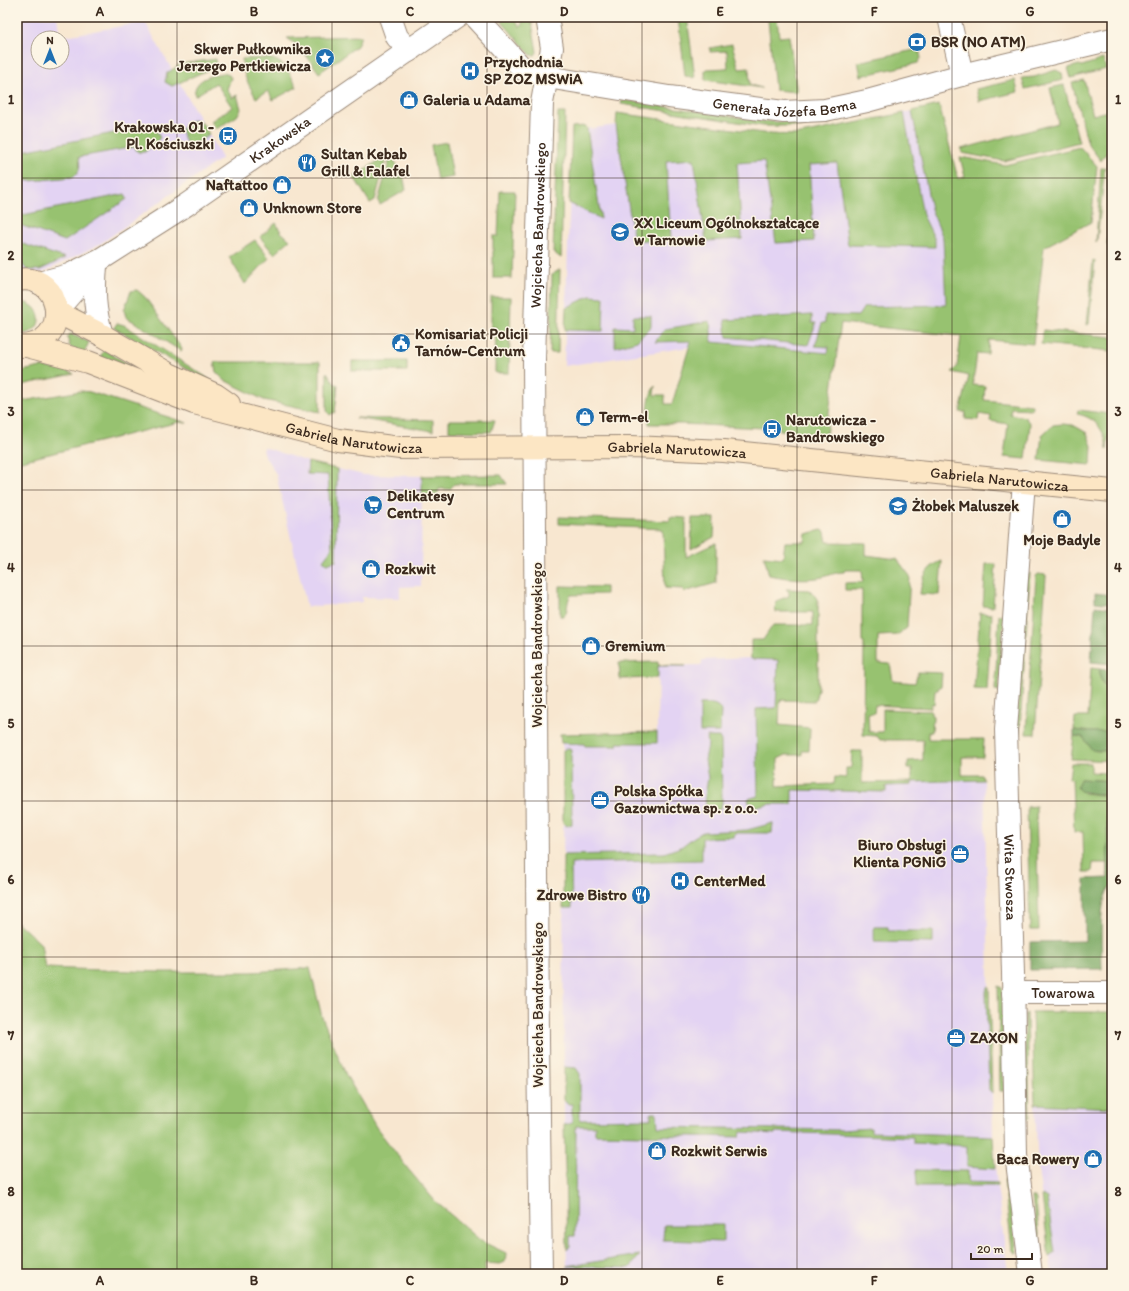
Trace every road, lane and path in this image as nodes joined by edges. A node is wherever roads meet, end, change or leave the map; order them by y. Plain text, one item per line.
1 (390, 17) edge
2 (457, 17) edge
3 (475, 17) edge
4 (547, 17) edge
5 (949, 17) edge
6 (1112, 39) edge
7 (409, 51) junction
8 (962, 75) junction
9 (547, 77) junction
10 (98, 262) junction
11 (23, 280) edge
12 (57, 311) junction
13 (102, 335) junction
14 (21, 347) edge
15 (245, 415) junction
16 (536, 448) junction
17 (1024, 481) junction
18 (1112, 490) edge
19 (1013, 993) junction
20 (1112, 993) edge
21 (541, 1274) edge
22 (1031, 1274) edge

1 - 7 street
2 - 7 street, Krakowska
3 - 9 street, Generała Józefa Bema
4 - 9 street, Wojciecha Bandrowskiego
5 - 8 street
6 - 8 street, Generała Józefa Bema
7 - 10 street, Krakowska
8 - 9 street, Generała Józefa Bema
9 - 16 street, Wojciecha Bandrowskiego
10 - 11 street, Krakowska
10 - 12 street, Krakowska
10 - 13 street
11 - 12 street
12 - 13 street, Gabriela Narutowicza
12 - 14 street
13 - 15 street, Gabriela Narutowicza
14 - 15 street, Gabriela Narutowicza
15 - 16 street, Gabriela Narutowicza
16 - 17 street, Gabriela Narutowicza
16 - 21 street, Wojciecha Bandrowskiego
17 - 18 street, Gabriela Narutowicza
17 - 19 street, Wita Stwosza
19 - 20 street, Towarowa
19 - 22 street, Wita Stwosza

